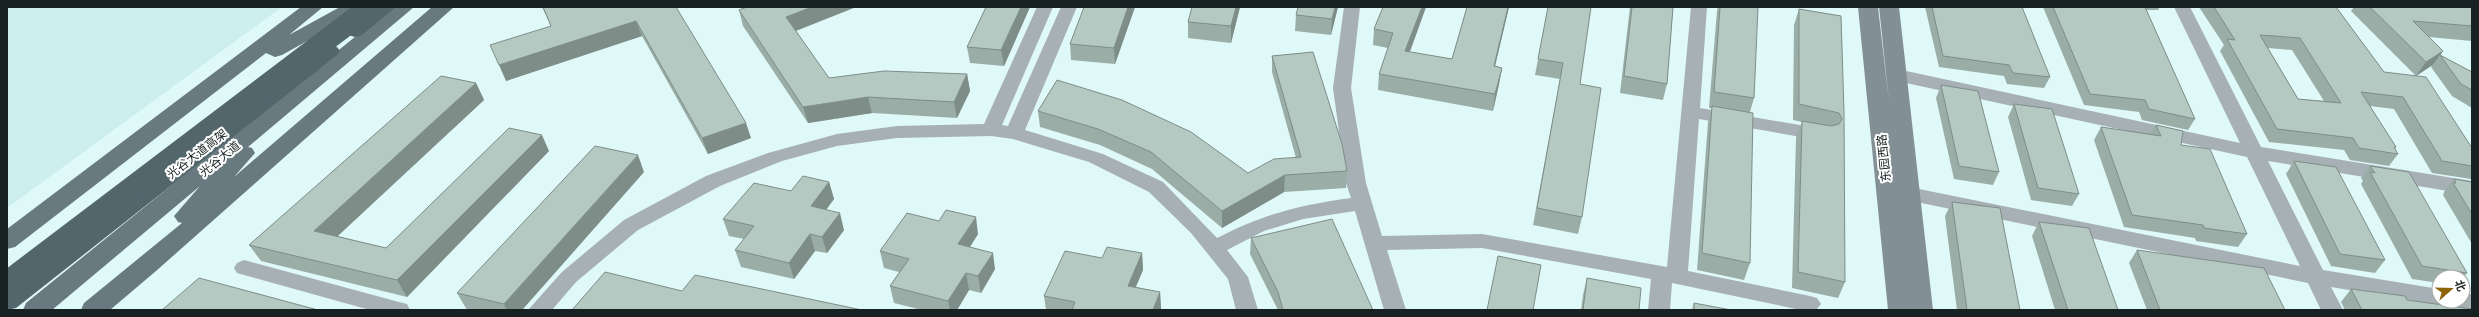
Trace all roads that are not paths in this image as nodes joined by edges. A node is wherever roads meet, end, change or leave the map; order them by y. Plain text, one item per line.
1 (314, 7) edge
2 (355, 7) edge
3 (370, 7) edge
4 (386, 7) edge
5 (404, 7) edge
6 (444, 7) edge
7 (1045, 7) edge
8 (1069, 7) edge
9 (1352, 7) edge
10 (1699, 7) edge
11 (1868, 7) edge
12 (1889, 7) edge
13 (2182, 7) edge
14 (1896, 75) junction
15 (302, 91) junction
16 (194, 98) junction
17 (1690, 112) junction
18 (991, 130) junction
19 (1014, 133) junction
20 (1825, 136) edge
21 (2254, 152) junction
22 (2472, 188) edge
23 (1909, 194) junction
24 (1362, 203) junction
25 (7, 241) edge
26 (1374, 243) junction
27 (1214, 248) junction
28 (244, 268) dead end
29 (1669, 274) junction
30 (2316, 277) junction
31 (7, 282) edge
32 (122, 286) junction
33 (7, 289) edge
34 (2431, 296) edge
35 (7, 302) edge
36 (1810, 304) dead end
37 (35, 310) edge
38 (93, 310) edge
39 (399, 310) edge
40 (539, 310) edge
41 (1247, 310) edge
42 (1395, 310) edge
43 (1660, 310) edge
44 (1900, 310) edge
45 (1921, 310) edge
46 (2332, 310) edge

1 - 16 main road
2 - 16 main road
2 - 33 main road
3 - 31 highway, 光谷大道高架, bridge
4 - 35 highway, 光谷大道高架
5 - 15 main road, 光谷大道
6 - 32 main road
7 - 18 street
8 - 19 street
9 - 24 street
10 - 17 street
11 - 44 main road, 东园西路
12 - 14 main road, 东园西路
13 - 21 street
14 - 21 street
14 - 23 main road, 东园西路
15 - 32 main road
15 - 37 main road, 光谷大道
16 - 25 main road
17 - 20 street
17 - 29 street
18 - 19 street
18 - 40 street
19 - 27 street
21 - 22 street
21 - 30 street
23 - 30 street
23 - 45 main road, 东园西路
24 - 26 street
24 - 27 street
26 - 29 street
26 - 42 street
27 - 41 street
28 - 39 street
29 - 36 street
29 - 43 street
30 - 34 street
30 - 46 street
32 - 38 main road

